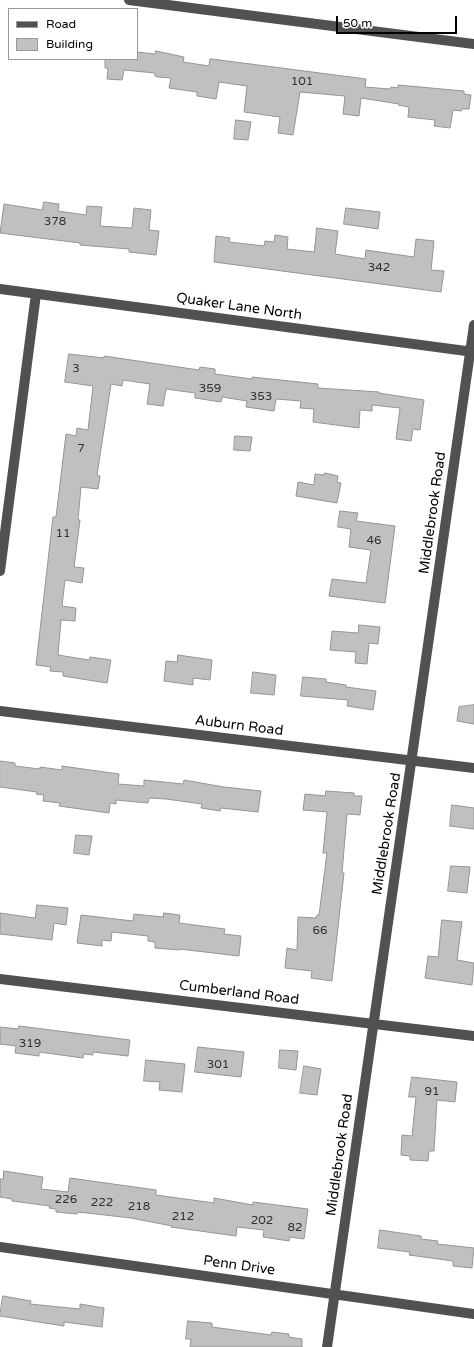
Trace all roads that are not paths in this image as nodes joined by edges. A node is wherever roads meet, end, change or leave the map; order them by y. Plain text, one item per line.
1 (129, 0) edge
2 (474, 44) edge
3 (0, 289) edge
4 (36, 294) junction
5 (474, 325) edge
6 (472, 352) edge
7 (0, 571) edge
8 (0, 711) edge
9 (412, 761) junction
10 (474, 768) edge
11 (0, 979) edge
12 (372, 1024) junction
13 (474, 1036) edge
14 (0, 1247) edge
15 (335, 1294) junction
16 (474, 1314) edge
17 (327, 1347) edge

1 - 2 street
3 - 4 street, Quaker Lane North
4 - 6 street, Quaker Lane North
4 - 7 street
5 - 6 street, Middlebrook Road
6 - 9 street, Middlebrook Road
8 - 9 street, Auburn Road
9 - 10 street, Auburn Road
9 - 12 street, Middlebrook Road
11 - 12 street, Cumberland Road
12 - 13 street, Cumberland Road
12 - 15 street, Middlebrook Road
14 - 15 street, Penn Drive
15 - 16 street, Penn Drive
15 - 17 street, Middlebrook Road

